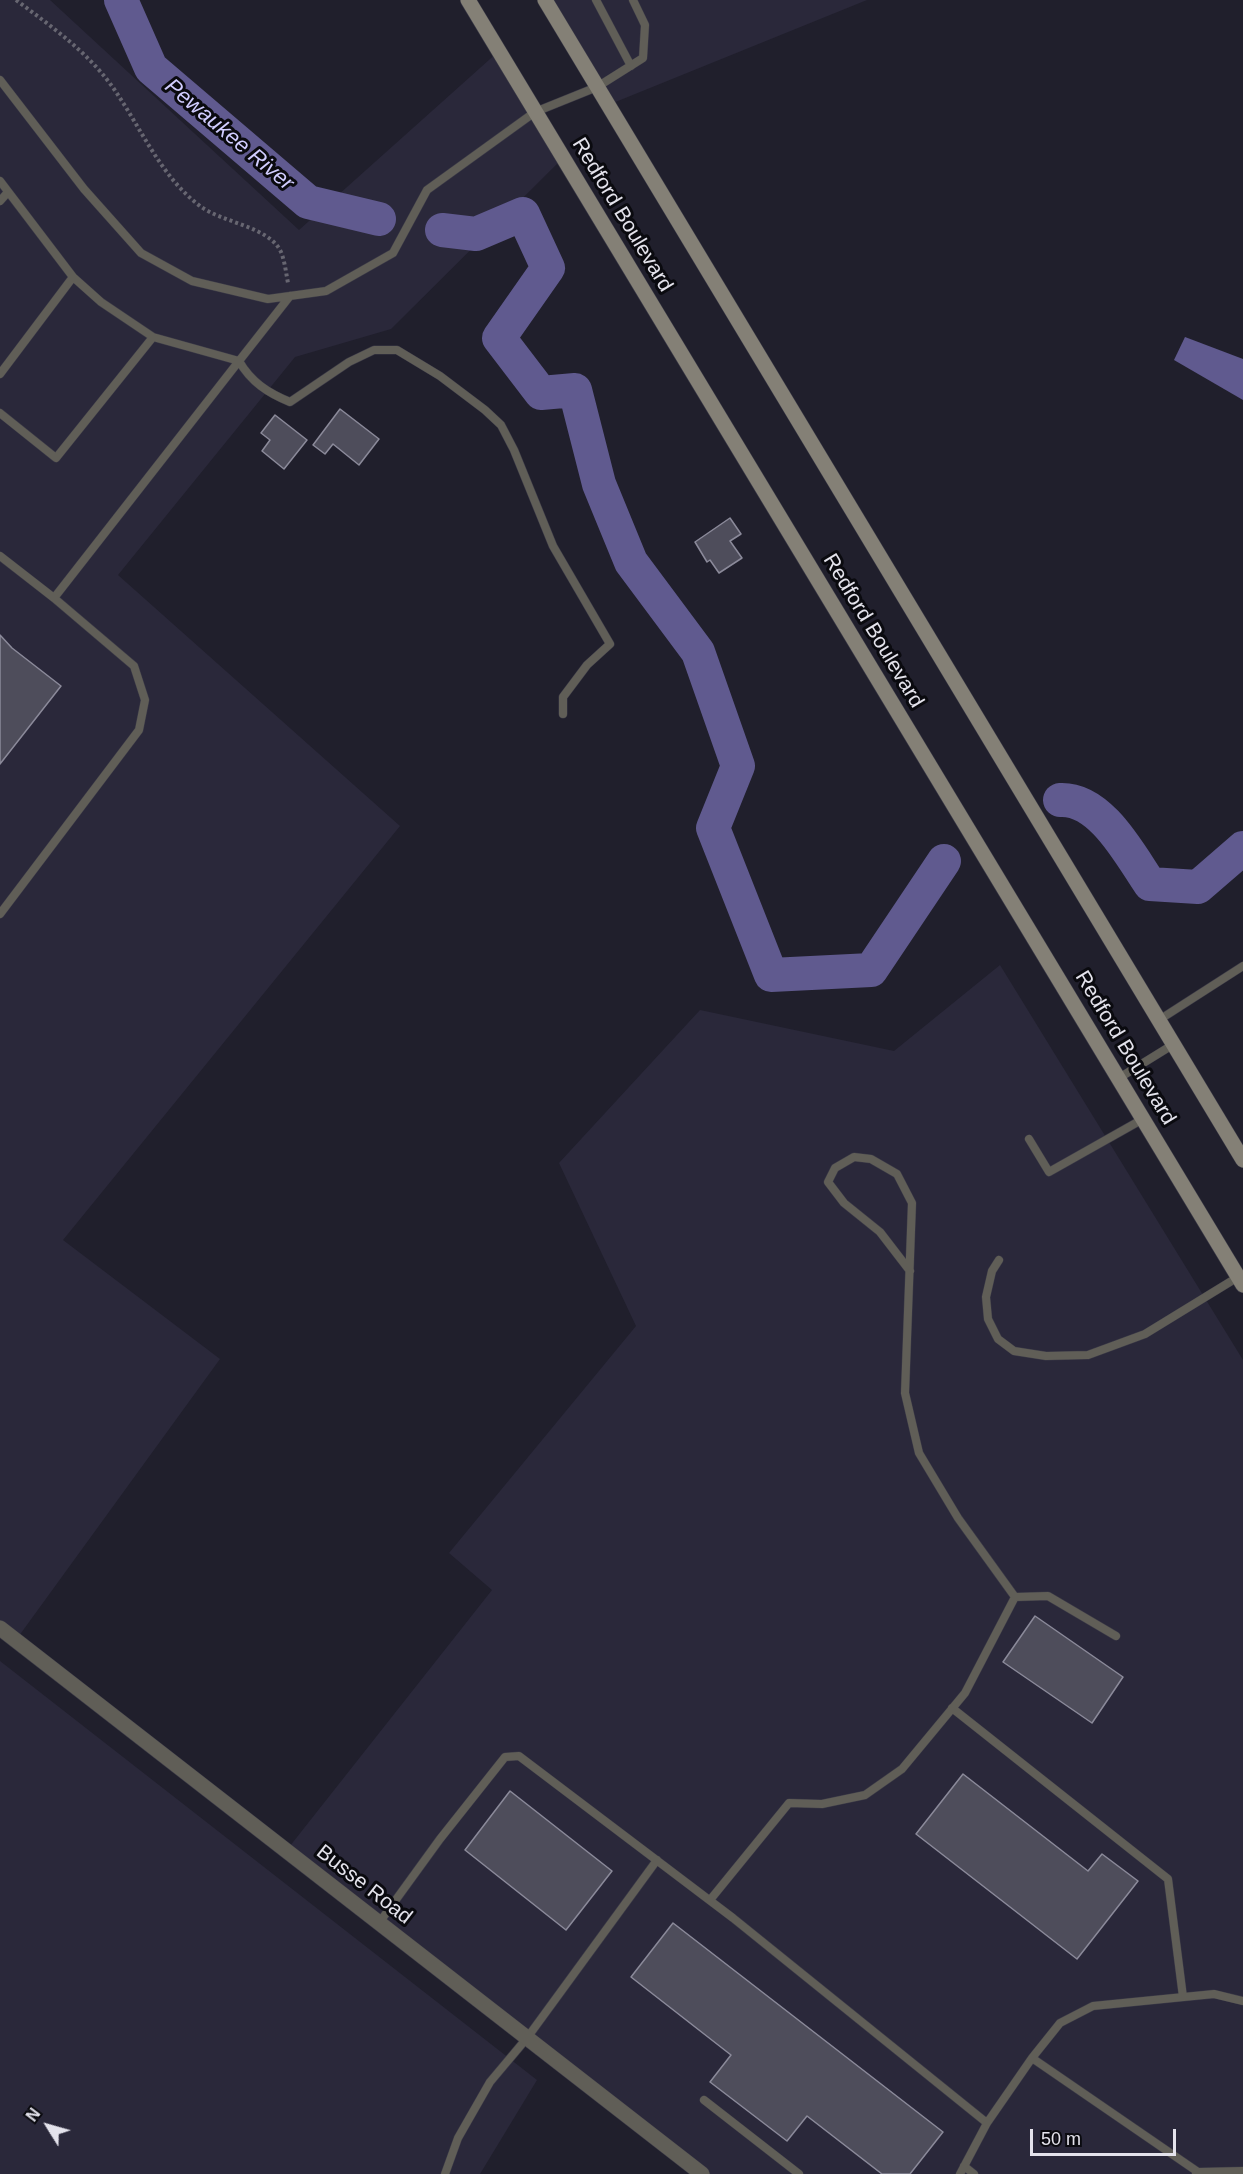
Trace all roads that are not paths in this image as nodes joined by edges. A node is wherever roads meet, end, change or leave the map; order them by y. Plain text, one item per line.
1 (468, 0) edge
2 (544, 0) edge
3 (596, 0) edge
4 (633, 0) edge
5 (631, 66) junction
6 (0, 80) edge
7 (597, 87) junction
8 (536, 112) junction
9 (0, 181) edge
10 (8, 192) junction
11 (0, 201) edge
12 (72, 277) junction
13 (290, 296) junction
14 (153, 337) junction
15 (239, 361) junction
16 (0, 374) edge
17 (0, 413) edge
18 (0, 556) edge
19 (54, 598) junction
20 (563, 714) dead end
21 (0, 914) edge
22 (1243, 966) edge
23 (1159, 1020) junction
24 (1174, 1044) junction
25 (1119, 1078) junction
26 (1143, 1119) junction
27 (1029, 1139) dead end
28 (1243, 1160) edge
29 (999, 1260) dead end
30 (910, 1271) junction
31 (1241, 1281) edge
32 (1015, 1597) junction
33 (0, 1628) edge
34 (1116, 1636) dead end
35 (952, 1708) junction
36 (657, 1860) junction
37 (710, 1900) junction
38 (379, 1923) junction
39 (1183, 1998) junction
40 (1243, 2001) edge
41 (527, 2038) junction
42 (1032, 2058) junction
43 (704, 2100) dead end
44 (987, 2123) junction
45 (962, 2170) edge
46 (1243, 2171) edge
47 (1197, 2173) edge
48 (445, 2174) edge
49 (702, 2174) edge
50 (799, 2174) edge
51 (974, 2174) edge

1 - 8 main road, Redford Boulevard
2 - 7 main road, Redford Boulevard
3 - 5 lane
4 - 5 lane
5 - 7 lane
6 - 13 lane
7 - 8 lane
7 - 23 main road, Redford Boulevard
8 - 13 lane
8 - 25 main road, Redford Boulevard
9 - 10 lane
10 - 11 lane
10 - 12 lane
12 - 14 lane
12 - 16 lane
13 - 15 lane
14 - 15 lane
14 - 17 lane
15 - 19 lane
15 - 20 lane
18 - 19 lane
19 - 21 lane
22 - 23 lane
23 - 24 main road, Redford Boulevard
24 - 25 lane
24 - 28 main road, Redford Boulevard
25 - 26 main road, Redford Boulevard
26 - 27 lane
26 - 31 main road, Redford Boulevard
29 - 31 lane
30 - 30 lane
30 - 32 lane
32 - 34 lane
32 - 35 lane
33 - 38 street, Busse Road
35 - 37 lane
35 - 39 lane
36 - 37 lane
36 - 38 lane
36 - 41 lane
37 - 44 lane
38 - 41 street, Busse Road
39 - 40 lane
39 - 42 lane
41 - 48 lane
41 - 49 street, Busse Road
42 - 44 lane
42 - 47 lane
43 - 50 lane
44 - 45 lane
45 - 51 lane
46 - 47 lane

